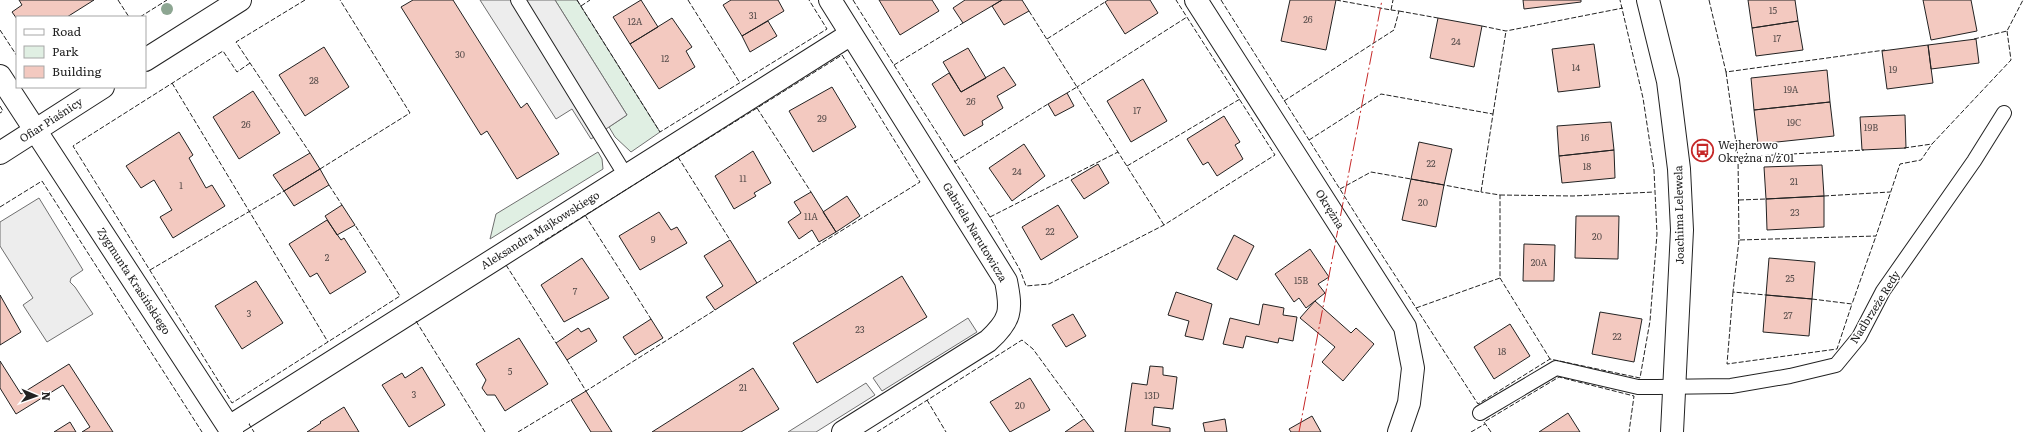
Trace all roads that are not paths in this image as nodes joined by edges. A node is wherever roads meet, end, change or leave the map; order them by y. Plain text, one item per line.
1 (240, 0) edge
2 (518, 0) edge
3 (830, 0) edge
4 (1196, 0) edge
5 (1648, 0) edge
6 (851, 34) junction
7 (146, 59) edge
8 (0, 76) edge
9 (101, 88) edge
10 (2004, 112) dead end
11 (35, 131) junction
12 (0, 153) edge
13 (626, 176) junction
14 (1674, 387) junction
15 (1480, 413) dead end
16 (231, 429) edge
17 (843, 432) edge
18 (1399, 432) edge
19 (1672, 432) edge

1 - 7 street
2 - 13 lane
3 - 6 street, Gabriela Narutowicza
4 - 18 street, Okrężna
5 - 14 street, Joachima Lelewela
6 - 13 street, Aleksandra Majkowskiego
6 - 17 street, Gabriela Narutowicza
8 - 11 street, Zygmunta Krasińskiego
9 - 11 street, Ofiar Piaśnicy
10 - 14 lane, Nadbrzeże Redy
11 - 12 street, Ofiar Piaśnicy
11 - 16 street, Zygmunta Krasińskiego
13 - 16 street, Aleksandra Majkowskiego
14 - 15 lane, Nadbrzeże Redy
14 - 19 street, Joachima Lelewela

